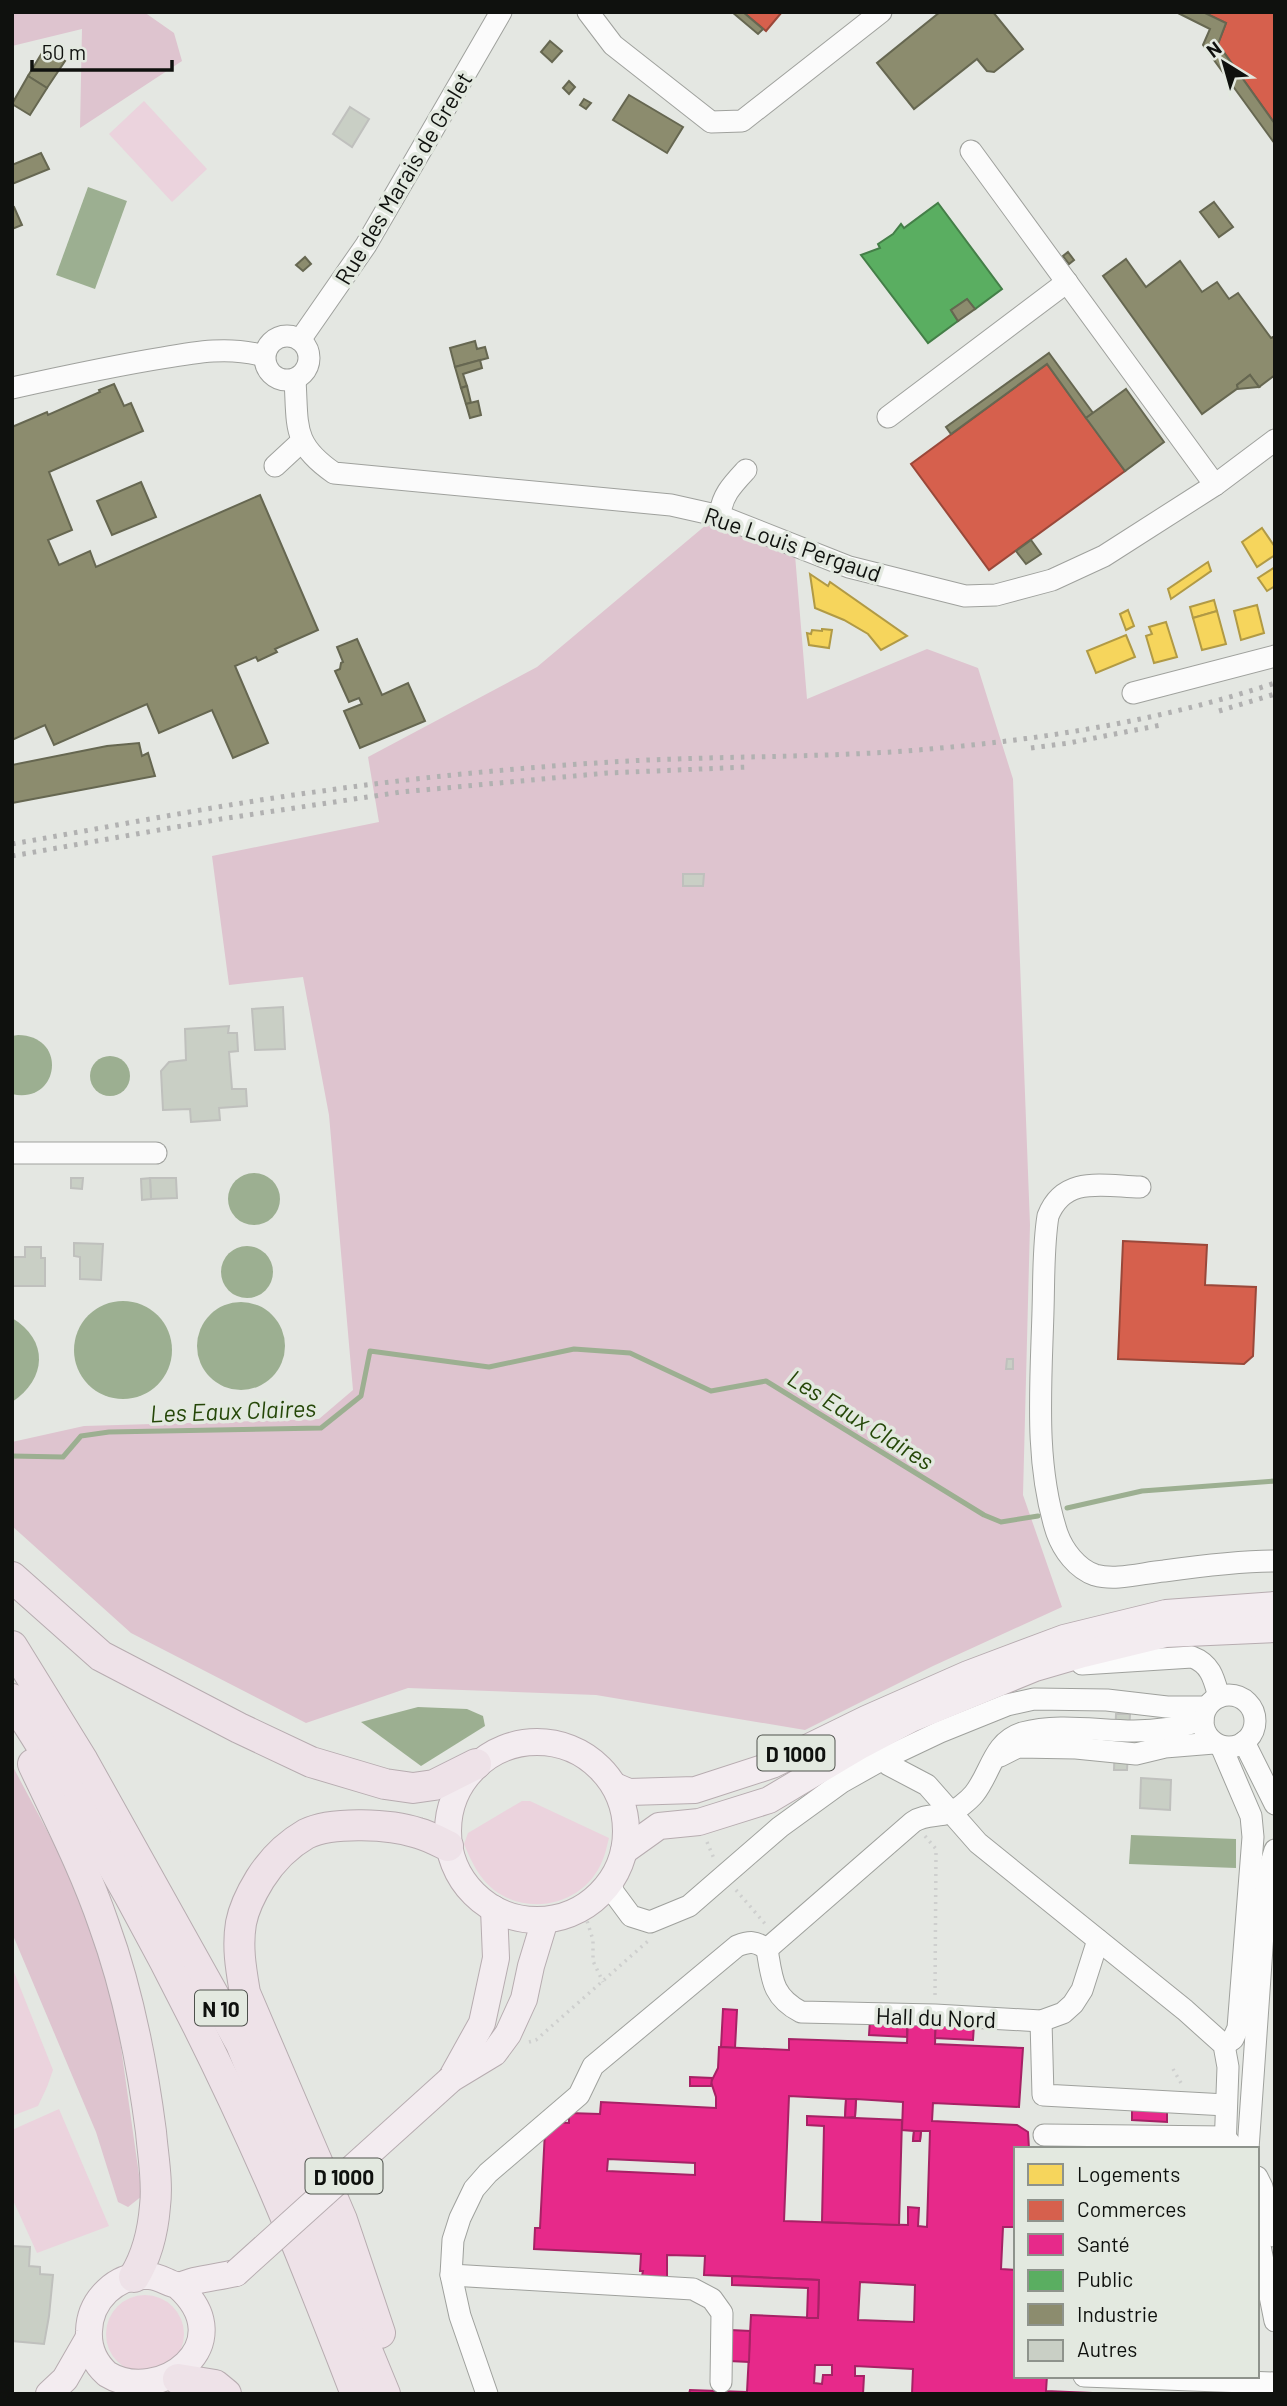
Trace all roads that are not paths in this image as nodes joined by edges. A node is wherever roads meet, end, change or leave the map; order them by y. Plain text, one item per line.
1 (502, 12) edge
2 (588, 12) edge
3 (881, 12) edge
4 (971, 151) dead end
5 (1067, 282) junction
6 (300, 341) junction
7 (264, 356) junction
8 (295, 380) junction
9 (12, 388) edge
10 (888, 417) dead end
11 (1275, 440) edge
12 (303, 441) junction
13 (275, 466) dead end
14 (746, 470) dead end
15 (1215, 485) junction
16 (720, 516) junction
17 (1275, 656) edge
18 (1133, 693) dead end
19 (12, 1153) edge
20 (156, 1153) dead end
21 (1140, 1186) dead end
22 (1275, 1561) edge
23 (12, 1577) edge
24 (1275, 1605) edge
25 (1275, 1629) edge
26 (12, 1646) edge
27 (1035, 1668) junction
28 (12, 1699) edge
29 (1209, 1708) junction
30 (32, 1729) junction
31 (1244, 1742) junction
32 (1218, 1744) junction
33 (883, 1759) junction
34 (476, 1765) junction
35 (990, 1765) junction
36 (615, 1786) junction
37 (1275, 1804) edge
38 (950, 1813) junction
39 (448, 1846) junction
40 (1275, 1850) edge
41 (624, 1851) junction
42 (610, 1883) junction
43 (494, 1909) junction
44 (545, 1920) junction
45 (1098, 1940) junction
46 (767, 1949) junction
47 (1041, 2021) junction
48 (1224, 2045) junction
49 (1255, 2045) junction
50 (452, 2079) junction
51 (1226, 2105) junction
52 (1044, 2136) dead end
53 (1228, 2145) edge
54 (1248, 2147) edge
55 (1259, 2180) edge
56 (1264, 2235) edge
57 (236, 2273) junction
58 (451, 2275) junction
59 (134, 2277) junction
60 (178, 2286) junction
61 (202, 2322) junction
62 (1275, 2323) edge
63 (1259, 2324) edge
64 (89, 2339) junction
65 (1139, 2378) edge
66 (178, 2379) junction
67 (721, 2382) dead end
68 (1275, 2383) edge
69 (62, 2389) edge
70 (115, 2390) edge
71 (226, 2394) edge
72 (356, 2394) edge
73 (385, 2394) edge
74 (397, 2394) edge
75 (487, 2394) edge

1 - 6 street, Rue des Marais de Grelet
2 - 3 street
4 - 5 street
5 - 10 street
5 - 15 street
6 - 7 street
6 - 8 street
7 - 8 street
7 - 9 street
8 - 12 street
11 - 15 street, Rue Louis Pergaud
12 - 13 street
12 - 16 street, Rue Louis Pergaud
14 - 16 street
15 - 16 street, Rue Louis Pergaud
17 - 18 street
19 - 20 street
21 - 22 street
23 - 34 highway
24 - 36 main road, D 1000
25 - 27 main road, D 1000
26 - 73 highway, N 10
27 - 29 street
27 - 41 main road, D 1000
28 - 30 highway, N 10
29 - 31 street
29 - 32 street
29 - 33 street
29 - 35 street
30 - 59 highway
30 - 72 highway, N 10
31 - 32 street
31 - 37 street
32 - 35 street
32 - 48 street
33 - 38 street
33 - 42 street
34 - 36 main road
34 - 39 main road
35 - 38 street
36 - 41 main road
38 - 45 street
38 - 46 street
39 - 43 main road
39 - 74 highway
40 - 49 street
41 - 42 main road
42 - 44 main road
43 - 44 main road
43 - 50 main road, D 1000
44 - 50 main road, D 1000
45 - 47 street
45 - 48 street
46 - 47 street, Hall du Nord
46 - 58 street
47 - 51 street
48 - 49 street
48 - 51 street
49 - 54 street
50 - 57 main road, D 1000, bridge
51 - 53 street
52 - 53 street
55 - 56 street
56 - 62 street
57 - 60 main road, D 1000
57 - 61 main road, D 1000
58 - 67 street
58 - 75 street
59 - 60 main road
59 - 64 main road
60 - 61 main road
61 - 66 main road
62 - 63 street
64 - 69 main road
64 - 70 main road
65 - 68 street
66 - 70 main road
66 - 71 highway

